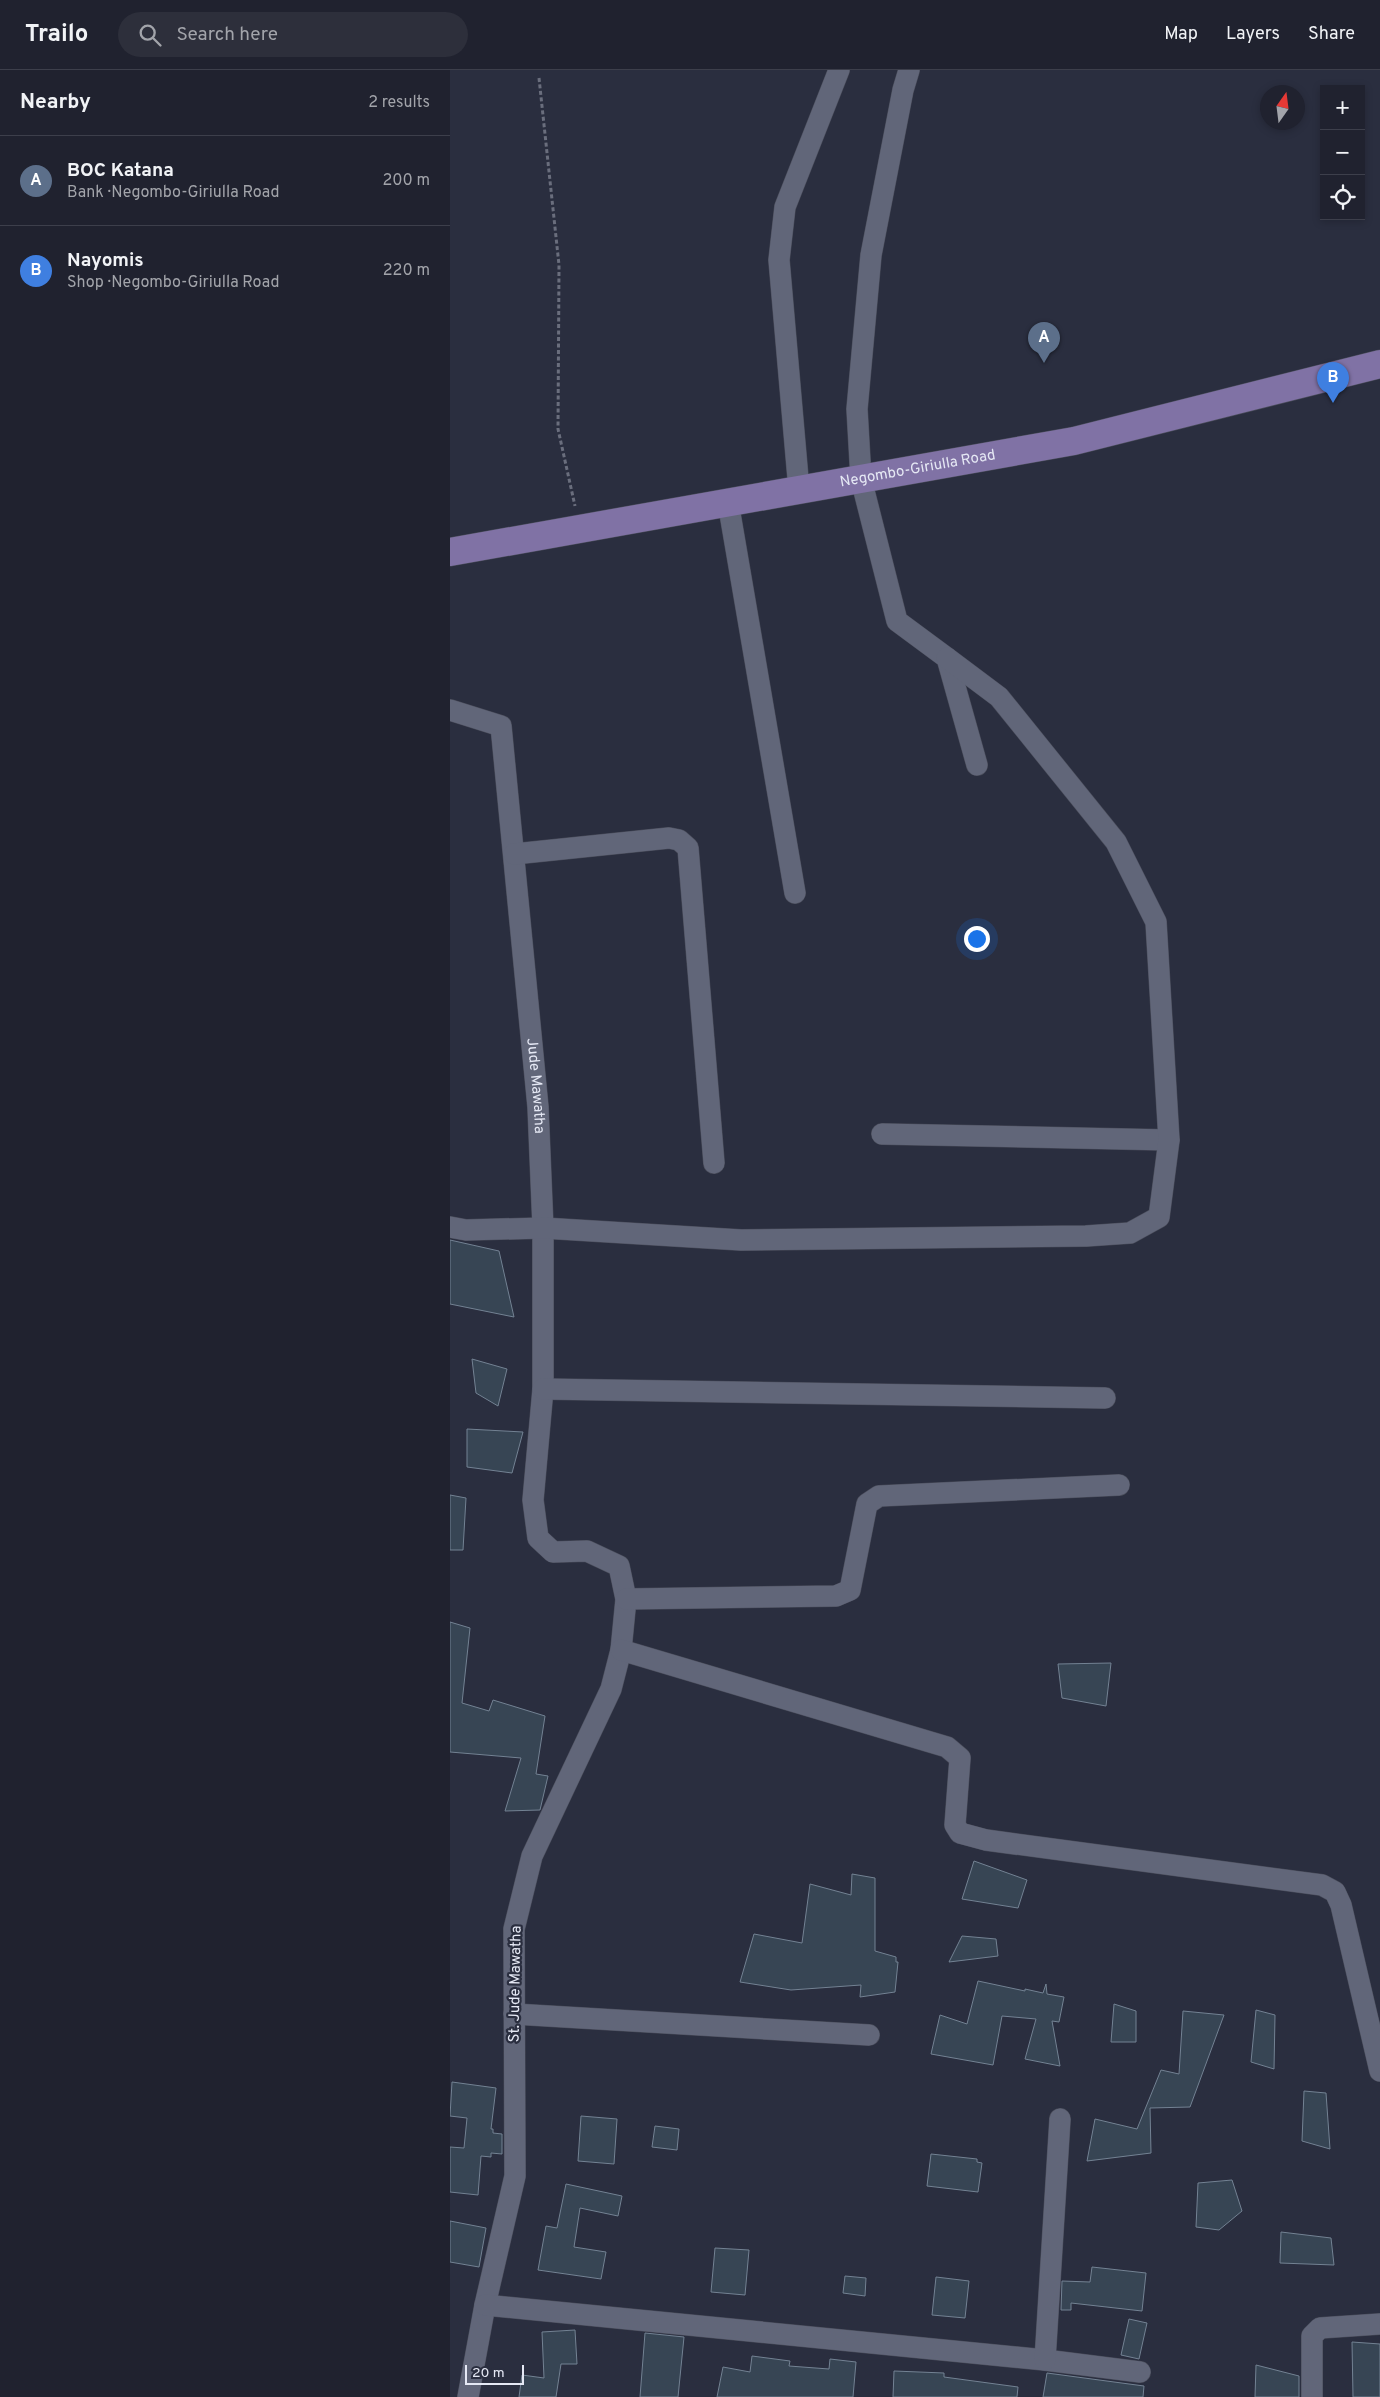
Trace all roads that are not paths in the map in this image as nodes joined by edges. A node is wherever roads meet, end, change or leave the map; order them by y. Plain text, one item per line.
1 (839, 70) edge
2 (909, 70) edge
3 (1380, 364) edge
4 (860, 479) junction
5 (799, 490) junction
6 (728, 502) junction
7 (450, 552) edge
8 (947, 658) junction
9 (450, 710) edge
10 (976, 765) dead end
11 (514, 854) junction
12 (795, 893) dead end
13 (882, 1134) dead end
14 (1169, 1140) junction
15 (714, 1163) dead end
16 (450, 1227) edge
17 (543, 1228) junction
18 (543, 1389) junction
19 (1105, 1398) dead end
20 (1119, 1485) dead end
21 (533, 1500) joint
22 (626, 1599) junction
23 (621, 1650) junction
24 (514, 2014) junction
25 (869, 2035) dead end
26 (1380, 2071) edge
27 (1060, 2119) dead end
28 (485, 2305) junction
29 (1380, 2324) edge
30 (1045, 2360) junction
31 (1140, 2372) dead end
32 (468, 2397) edge
33 (1312, 2397) edge

1 - 5 street
2 - 4 street
3 - 4 main road, Negombo-Giriulla Road
4 - 5 main road, Negombo-Giriulla Road
4 - 8 street
5 - 6 main road, Negombo-Giriulla Road
6 - 7 main road, Negombo-Giriulla Road
6 - 12 street
8 - 10 street
8 - 14 street
9 - 11 street, Jude Mawatha
11 - 15 street
11 - 17 street, Jude Mawatha
13 - 14 street
14 - 17 street
16 - 17 street
17 - 18 street, Jude Mawatha
18 - 19 street
18 - 21 street, Jude Mawatha
20 - 22 street
21 - 22 street, St. Jude Mawatha
22 - 23 street, St. Jude Mawatha
23 - 24 street, St. Jude Mawatha
23 - 26 street
24 - 25 street
24 - 28 street, St. Jude Mawatha
27 - 30 street
28 - 30 street
28 - 32 street, St. Jude Mawatha
29 - 33 street
30 - 31 street

